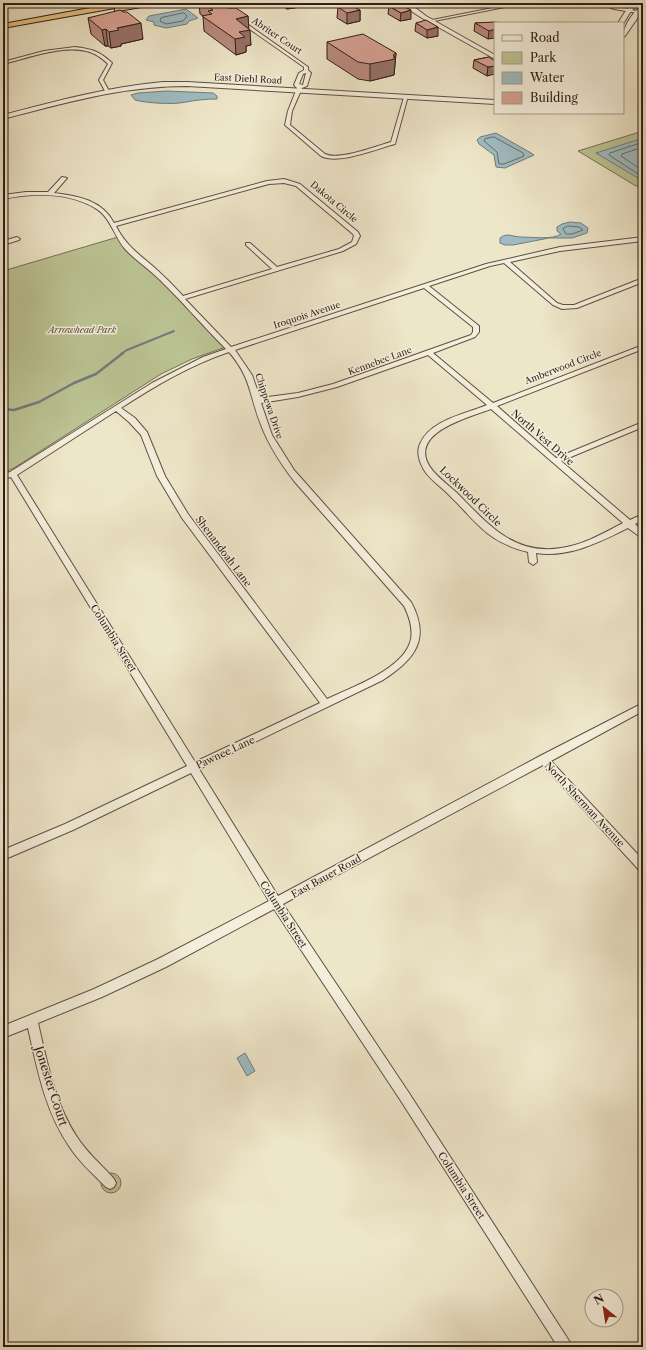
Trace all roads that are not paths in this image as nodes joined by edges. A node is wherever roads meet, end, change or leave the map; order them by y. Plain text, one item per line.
1 (96, 3) edge
2 (128, 3) edge
3 (153, 3) edge
4 (406, 3) edge
5 (414, 3) edge
6 (523, 3) edge
7 (601, 3) edge
8 (638, 3) edge
9 (643, 7) edge
10 (629, 10) junction
11 (638, 12) junction
12 (39, 19) junction
13 (237, 19) edge
14 (436, 19) junction
15 (3, 20) edge
16 (429, 21) junction
17 (622, 22) edge
18 (3, 26) edge
19 (624, 33) edge
20 (494, 51) edge
21 (494, 56) edge
22 (3, 63) edge
23 (306, 71) junction
24 (106, 88) junction
25 (299, 89) junction
26 (406, 98) junction
27 (494, 98) edge
28 (494, 102) edge
29 (3, 113) edge
30 (3, 117) edge
31 (64, 178) dead end
32 (50, 194) junction
33 (3, 197) edge
34 (113, 225) junction
35 (17, 239) dead end
36 (643, 239) edge
37 (3, 243) edge
38 (248, 244) dead end
39 (505, 261) junction
40 (276, 269) junction
41 (643, 280) edge
42 (425, 286) junction
43 (181, 298) junction
44 (643, 347) edge
45 (230, 350) junction
46 (430, 353) junction
47 (258, 401) junction
48 (491, 406) junction
49 (116, 408) junction
50 (643, 424) edge
51 (555, 461) junction
52 (13, 474) junction
53 (3, 477) edge
54 (643, 517) edge
55 (628, 524) junction
56 (643, 536) edge
57 (532, 550) junction
58 (533, 562) dead end
59 (415, 621) joint
60 (326, 704) junction
61 (643, 707) edge
62 (543, 759) junction
63 (194, 767) junction
64 (3, 855) edge
65 (643, 867) edge
66 (276, 903) junction
67 (32, 1021) junction
68 (3, 1032) edge
69 (110, 1183) dead end
70 (566, 1347) edge

1 - 15 highway
2 - 12 highway
3 - 12 highway
4 - 16 street
5 - 14 street
6 - 14 street
7 - 10 street
8 - 10 street
9 - 11 street
10 - 11 street
10 - 17 street
11 - 19 street
12 - 18 highway
13 - 23 street, Abriter Court
14 - 16 street
14 - 20 street
16 - 21 street
22 - 24 street
23 - 25 street
23 - 25 street
24 - 25 street, East Diehl Road
24 - 29 street, East Diehl Road
24 - 30 street, East Diehl Road
25 - 26 street, East Diehl Road
25 - 26 street
25 - 27 street, East Diehl Road
26 - 28 street, East Diehl Road
31 - 32 street
32 - 33 street, Chippewa Drive
32 - 34 street, Chippewa Drive
34 - 40 street, Dakota Circle
34 - 43 street, Chippewa Drive
35 - 37 street
36 - 39 street, Iroquois Avenue
38 - 40 street
39 - 41 street
39 - 42 street, Iroquois Avenue
40 - 43 street, Dakota Circle
42 - 45 street, Iroquois Avenue
42 - 46 street, Kennebec Lane
43 - 45 street, Chippewa Drive
44 - 48 street, Amberwood Circle
45 - 47 street, Chippewa Drive
45 - 49 street, Iroquois Avenue
46 - 47 street, Kennebec Lane
46 - 48 street, North Vest Drive
47 - 59 street, Chippewa Drive
48 - 51 street, North Vest Drive
48 - 57 street, Lockwood Circle
49 - 52 street, Iroquois Avenue
49 - 60 street, Shenandoah Lane
50 - 51 street
51 - 55 street, North Vest Drive
52 - 53 street, Iroquois Avenue
52 - 63 street, Columbia Street
54 - 55 street
55 - 56 street, North Vest Drive
55 - 57 street, Lockwood Circle
57 - 58 street
59 - 60 street, Pawnee Lane
60 - 63 street, Pawnee Lane
61 - 62 street, East Bauer Road
62 - 65 street, North Sherman Avenue
62 - 66 street, East Bauer Road
63 - 64 street, Pawnee Lane
63 - 66 street, Columbia Street
66 - 67 street, East Bauer Road
66 - 70 street, Columbia Street
67 - 68 street, East Bauer Road
67 - 69 street, Jonester Court

